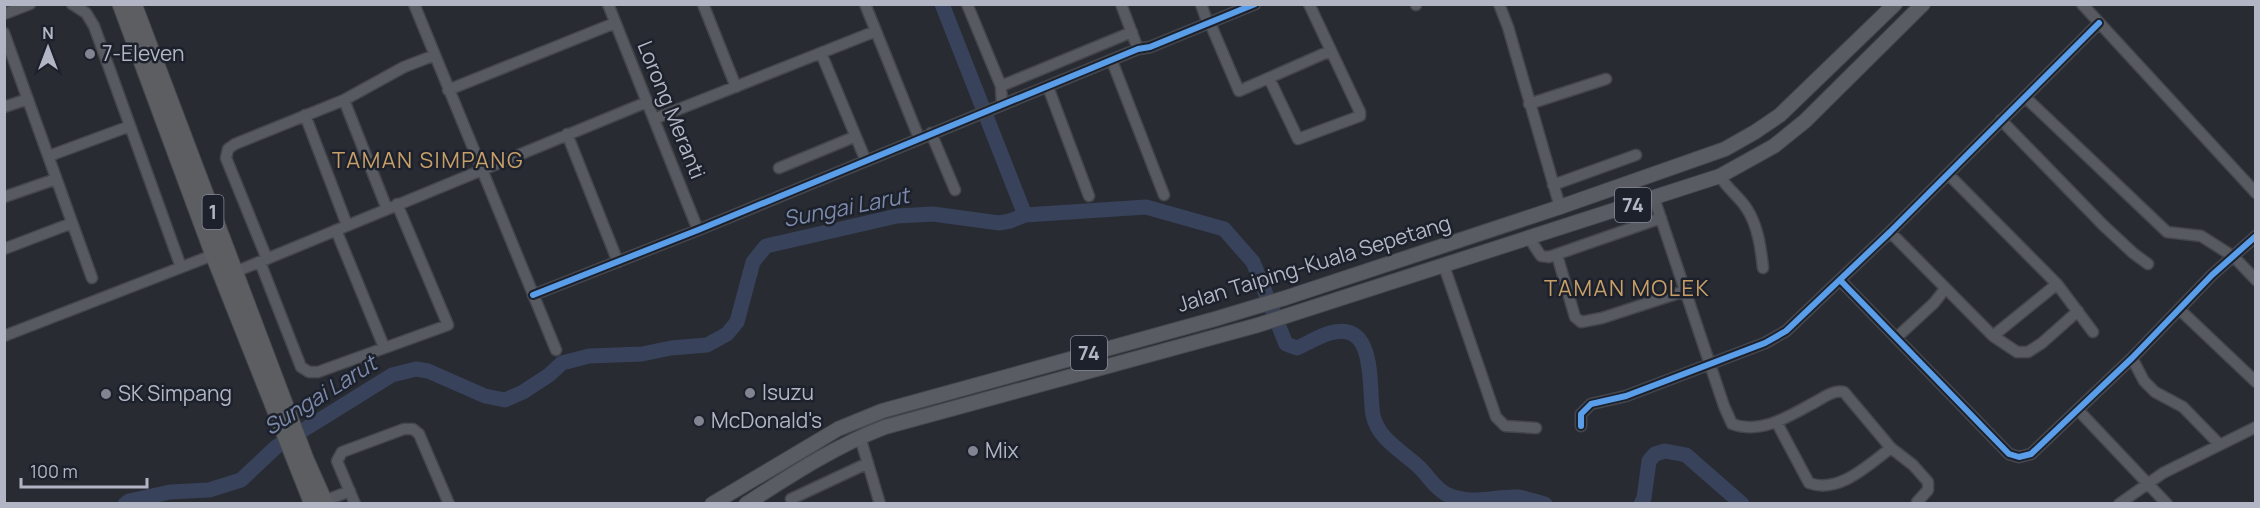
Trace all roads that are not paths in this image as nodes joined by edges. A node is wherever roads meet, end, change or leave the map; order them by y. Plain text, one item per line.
1 (30, 4) edge
2 (72, 4) edge
3 (134, 4) edge
4 (608, 4) edge
5 (703, 4) edge
6 (865, 4) edge
7 (1121, 4) edge
8 (1200, 4) edge
9 (1255, 4) edge
10 (1309, 4) edge
11 (1498, 4) edge
12 (1895, 4) edge
13 (1923, 4) edge
14 (2082, 4) edge
15 (120, 5) edge
16 (416, 5) edge
17 (967, 5) edge
18 (4, 14) edge
19 (615, 23) junction
20 (1209, 23) junction
21 (2099, 23) junction
22 (876, 31) junction
23 (1132, 32) junction
24 (4, 33) edge
25 (1138, 49) junction
26 (1330, 51) junction
27 (821, 53) junction
28 (435, 56) junction
29 (1112, 61) junction
30 (1269, 78) junction
31 (1606, 79) dead end
32 (1000, 86) junction
33 (736, 87) junction
34 (1048, 87) junction
35 (448, 90) junction
36 (2025, 97) junction
37 (28, 99) junction
38 (344, 100) junction
39 (647, 102) junction
40 (1529, 105) junction
41 (4, 107) edge
42 (998, 107) junction
43 (305, 115) junction
44 (654, 119) junction
45 (2001, 120) junction
46 (130, 126) junction
47 (567, 134) junction
48 (931, 134) junction
49 (854, 137) junction
50 (920, 138) junction
51 (1636, 155) dead end
52 (48, 156) junction
53 (866, 160) junction
54 (779, 168) dead end
55 (480, 169) junction
56 (1948, 174) junction
57 (1720, 176) junction
58 (56, 178) junction
59 (1553, 185) junction
60 (955, 190) dead end
61 (2256, 193) edge
62 (1164, 195) dead end
63 (1089, 196) dead end
64 (4, 197) edge
65 (1654, 198) junction
66 (392, 206) junction
67 (1560, 207) junction
68 (1661, 218) junction
69 (72, 223) junction
70 (341, 227) junction
71 (698, 230) junction
72 (1890, 231) junction
73 (2256, 236) edge
74 (1529, 238) junction
75 (4, 249) edge
76 (213, 255) junction
77 (1557, 255) junction
78 (2234, 257) junction
79 (263, 260) junction
80 (618, 262) junction
81 (2148, 264) dead end
82 (1444, 266) junction
83 (181, 267) junction
84 (1764, 268) dead end
85 (236, 272) junction
86 (92, 278) dead end
87 (1840, 280) junction
88 (2256, 280) edge
89 (2057, 284) junction
90 (1945, 290) junction
91 (1685, 291) junction
92 (533, 295) junction
93 (2179, 309) junction
94 (2078, 311) junction
95 (2093, 332) dead end
96 (4, 336) edge
97 (1993, 336) junction
98 (1896, 338) junction
99 (384, 347) junction
100 (556, 350) dead end
101 (2132, 358) junction
102 (1709, 363) junction
103 (2256, 382) edge
104 (2078, 410) junction
105 (285, 421) junction
106 (1777, 423) junction
107 (1581, 426) dead end
108 (2256, 427) edge
109 (1536, 428) dead end
110 (860, 437) junction
111 (2219, 444) junction
112 (1891, 448) junction
113 (868, 463) junction
114 (2149, 483) junction
115 (350, 491) junction
116 (790, 499) dead end
117 (1917, 502) edge
118 (321, 503) edge
119 (355, 504) edge
120 (449, 504) edge
121 (712, 504) edge
122 (746, 504) edge
123 (880, 504) edge
124 (2118, 504) edge
125 (2167, 504) edge

1 - 18 street
2 - 46 street
3 - 85 highway, 1
4 - 19 street, Lorong Meranti
5 - 33 street
6 - 22 street
7 - 23 street
8 - 20 street
9 - 20 street
10 - 26 street
11 - 40 street
12 - 67 main road, Jalan Taiping-Kuala Sepetang / 74
13 - 57 main road, Jalan Taiping-Kuala Sepetang / 74
14 - 21 street
15 - 76 highway, 1
16 - 28 street
17 - 32 street
19 - 35 street
19 - 39 street, Lorong Meranti
20 - 25 street
20 - 30 street
21 - 36 street
21 - 61 street
22 - 27 street
22 - 50 street
23 - 25 street
23 - 32 street
24 - 37 street
25 - 29 street
26 - 30 street
26 - 30 street
27 - 33 street
27 - 49 street
28 - 35 street
28 - 38 street
29 - 34 street
29 - 62 street
31 - 40 street
32 - 42 street
33 - 44 street
34 - 42 street
34 - 63 street
35 - 55 street
36 - 45 street
36 - 78 street
37 - 41 street
37 - 52 street
38 - 43 street
38 - 66 street
39 - 44 street, Lorong Meranti
39 - 47 street
40 - 59 street
42 - 48 street
43 - 70 street
43 - 79 street
44 - 71 street, Lorong Meranti
45 - 56 street
45 - 81 street
46 - 52 street
46 - 83 street
47 - 55 street
47 - 80 street
48 - 50 street
48 - 60 street
49 - 53 street
49 - 54 street
50 - 53 street
51 - 59 street
52 - 58 street
53 - 71 street
55 - 66 street
55 - 92 street
56 - 72 street
56 - 89 street
57 - 65 main road, Jalan Taiping-Kuala Sepetang / 74
57 - 84 street
58 - 64 street
58 - 69 street
59 - 67 street
65 - 68 street
65 - 74 main road, Jalan Taiping-Kuala Sepetang / 74
66 - 70 street
66 - 99 street
67 - 121 main road, Jalan Taiping-Kuala Sepetang / 74
68 - 77 street
68 - 91 street
69 - 75 street
69 - 86 street
70 - 79 street
70 - 99 street
71 - 80 street
72 - 87 street
72 - 90 street
73 - 78 street
74 - 77 street
74 - 82 main road, Jalan Taiping-Kuala Sepetang / 74
76 - 83 street
76 - 105 highway, 1
77 - 91 street
78 - 88 street
78 - 93 street
79 - 85 street
79 - 99 street
80 - 92 street
82 - 109 street
82 - 110 main road, Jalan Taiping-Kuala Sepetang / 74
83 - 96 street
85 - 105 highway, 1
87 - 98 street
87 - 102 street
89 - 94 street
89 - 97 street
90 - 97 street
90 - 98 street
91 - 102 street
92 - 100 street
93 - 101 street
93 - 103 street
94 - 95 street
94 - 97 street
98 - 104 street
101 - 104 street
101 - 111 street
102 - 106 street
102 - 107 street
104 - 114 street
105 - 118 highway, 1
106 - 112 street
106 - 112 street
108 - 111 street
110 - 113 street
110 - 122 main road, Jalan Taiping-Kuala Sepetang / 74
111 - 114 street
112 - 117 street
113 - 116 street
113 - 123 street
114 - 124 street
114 - 125 street
115 - 118 street
115 - 119 street
115 - 120 street

